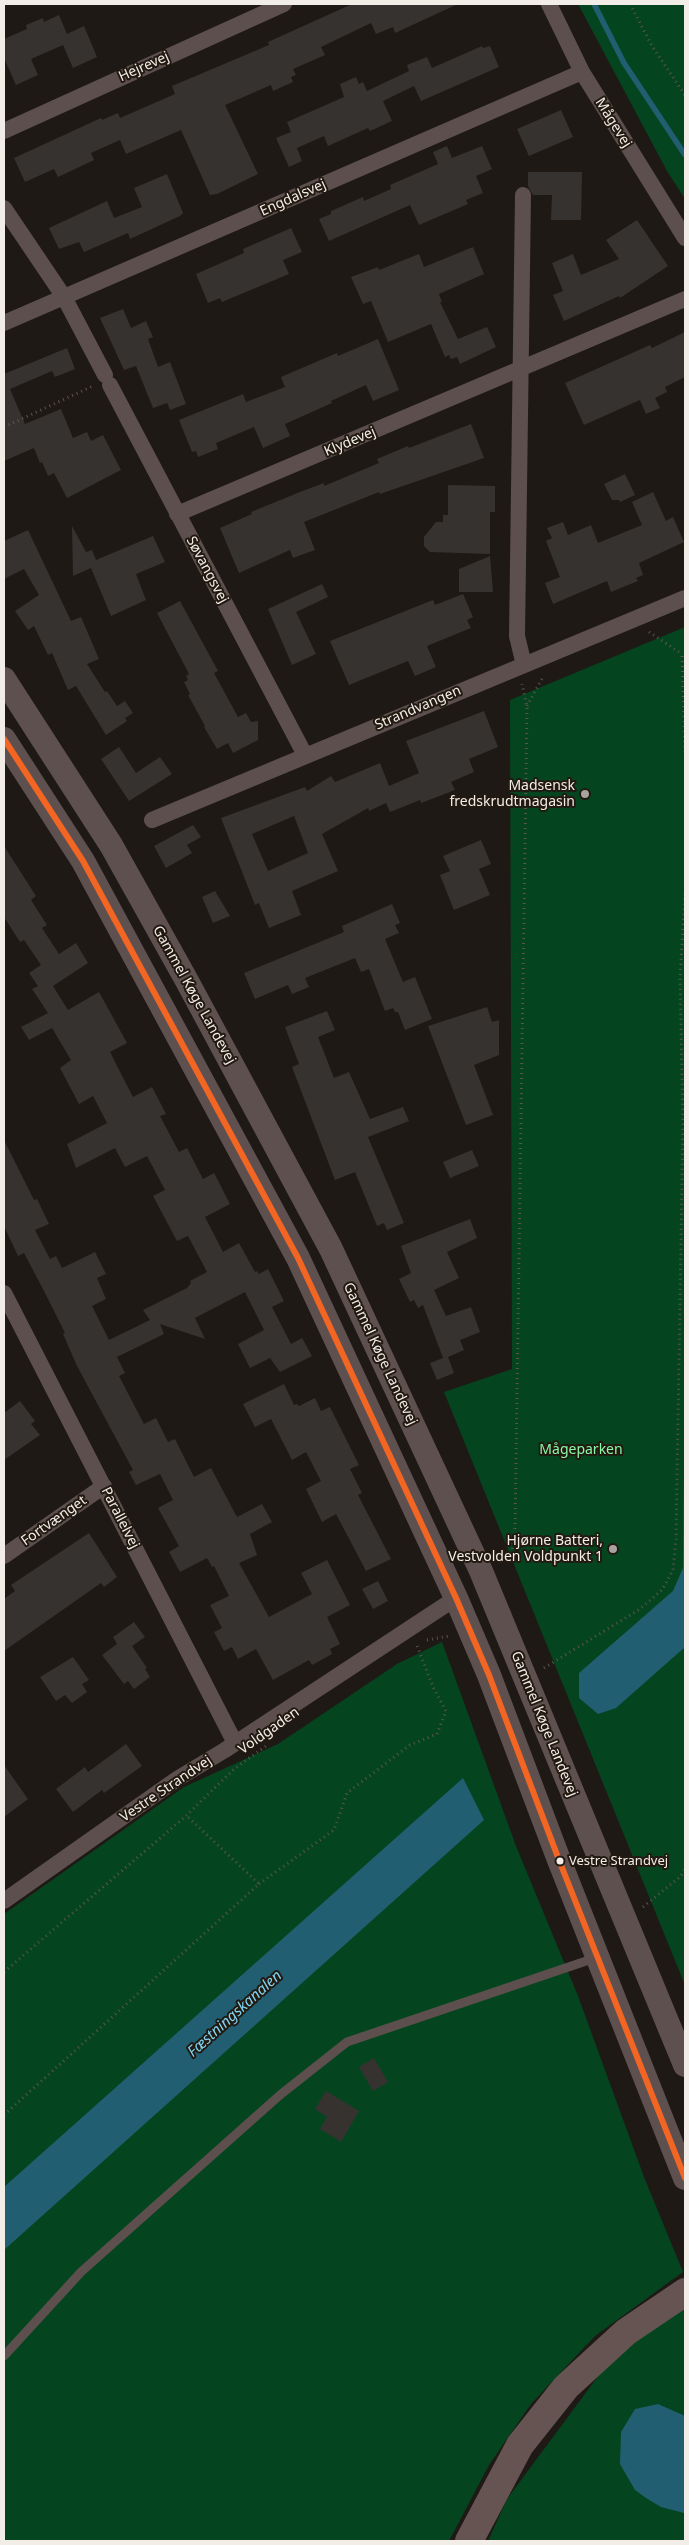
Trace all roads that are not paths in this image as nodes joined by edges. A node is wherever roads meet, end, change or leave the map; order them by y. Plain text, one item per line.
1 (284, 4) edge
2 (549, 4) edge
3 (582, 72) junction
4 (4, 131) edge
5 (523, 195) dead end
6 (4, 208) edge
7 (685, 238) edge
8 (64, 297) junction
9 (685, 298) edge
10 (4, 323) edge
11 (522, 369) junction
12 (177, 514) junction
13 (685, 598) edge
14 (521, 666) junction
15 (4, 679) edge
16 (4, 740) edge
17 (305, 754) junction
18 (152, 820) dead end
19 (4, 1293) edge
20 (104, 1486) junction
21 (4, 1556) edge
22 (456, 1598) junction
23 (236, 1743) junction
24 (4, 1902) edge
25 (598, 1957) junction
26 (685, 2065) edge
27 (685, 2178) edge
28 (685, 2292) edge
29 (4, 2356) edge
30 (469, 2541) edge

1 - 4 street, Hejrevej
2 - 3 street, Mågevej
3 - 7 street, Mågevej
3 - 8 street, Engdalsvej
5 - 11 street
6 - 8 street, Søvangsvej
8 - 10 street, Engdalsvej
8 - 12 street, Søvangsvej
9 - 11 street, Klydevej
11 - 12 street, Klydevej
11 - 14 street
12 - 17 street, Søvangsvej
13 - 14 street, Strandvangen
14 - 17 street, Strandvangen
15 - 26 main road, Gammel Køge Landevej
16 - 22 main road
17 - 18 street, Strandvangen
19 - 20 street, Parallelvej
20 - 21 street, Fortvænget
20 - 23 street, Parallelvej
22 - 23 street, Vestre Strandvej
22 - 25 main road
23 - 24 street, Vestre Strandvej
25 - 27 main road
25 - 29 lane
28 - 30 highway

